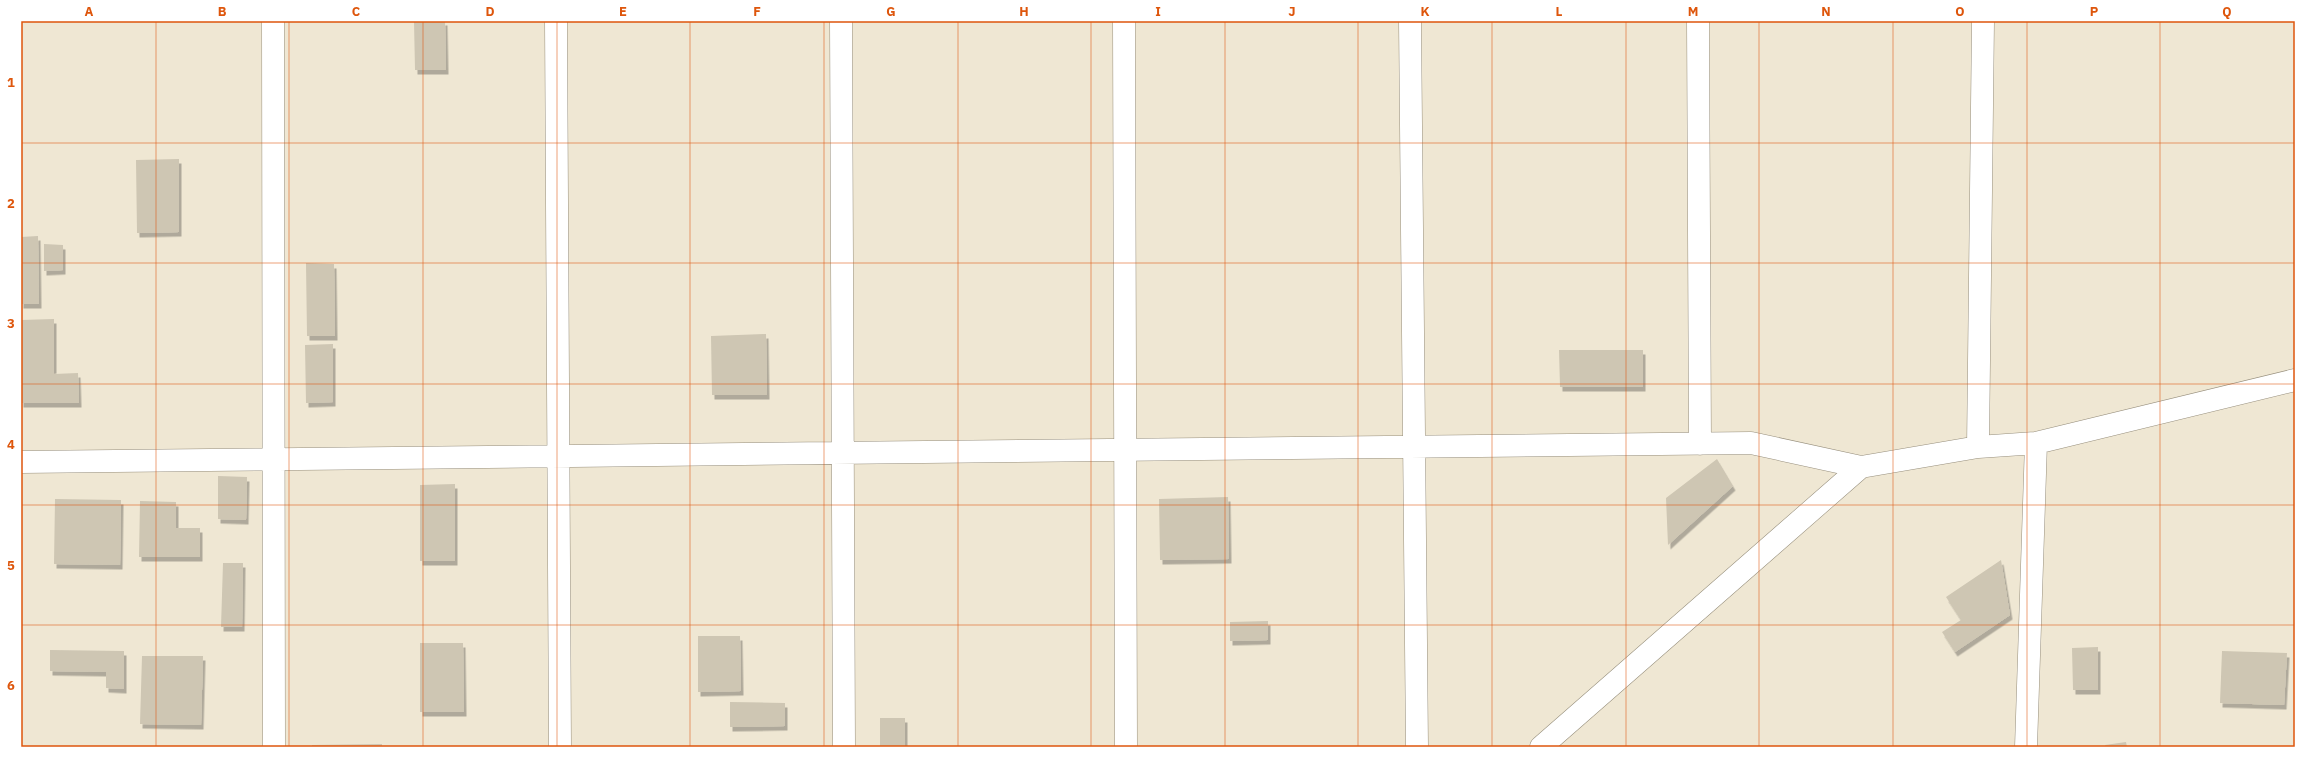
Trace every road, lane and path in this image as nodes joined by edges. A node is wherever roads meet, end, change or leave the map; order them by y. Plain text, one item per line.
1 (273, 21) edge
2 (556, 21) edge
3 (840, 21) edge
4 (1124, 21) edge
5 (1410, 21) edge
6 (1698, 21) edge
7 (1983, 21) edge
8 (2295, 380) edge
9 (2036, 443) junction
10 (1700, 444) junction
11 (1414, 447) junction
12 (1978, 447) junction
13 (1125, 450) junction
14 (843, 453) junction
15 (558, 457) junction
16 (274, 460) junction
17 (21, 462) edge
18 (1861, 466) junction
19 (274, 747) edge
20 (560, 747) edge
21 (844, 747) edge
22 (1126, 747) edge
23 (1417, 747) edge
24 (1541, 747) edge
25 (2026, 747) edge

1 - 16 street
2 - 15 street
3 - 14 street
4 - 13 street
5 - 11 street
6 - 10 street
7 - 12 street
8 - 9 street
9 - 12 street
9 - 25 street
10 - 11 street
10 - 18 street
11 - 13 street
11 - 23 street
12 - 18 street
13 - 14 street
13 - 22 street
14 - 15 street
14 - 21 street
15 - 16 street
15 - 20 street
16 - 17 street
16 - 19 street
18 - 24 street

